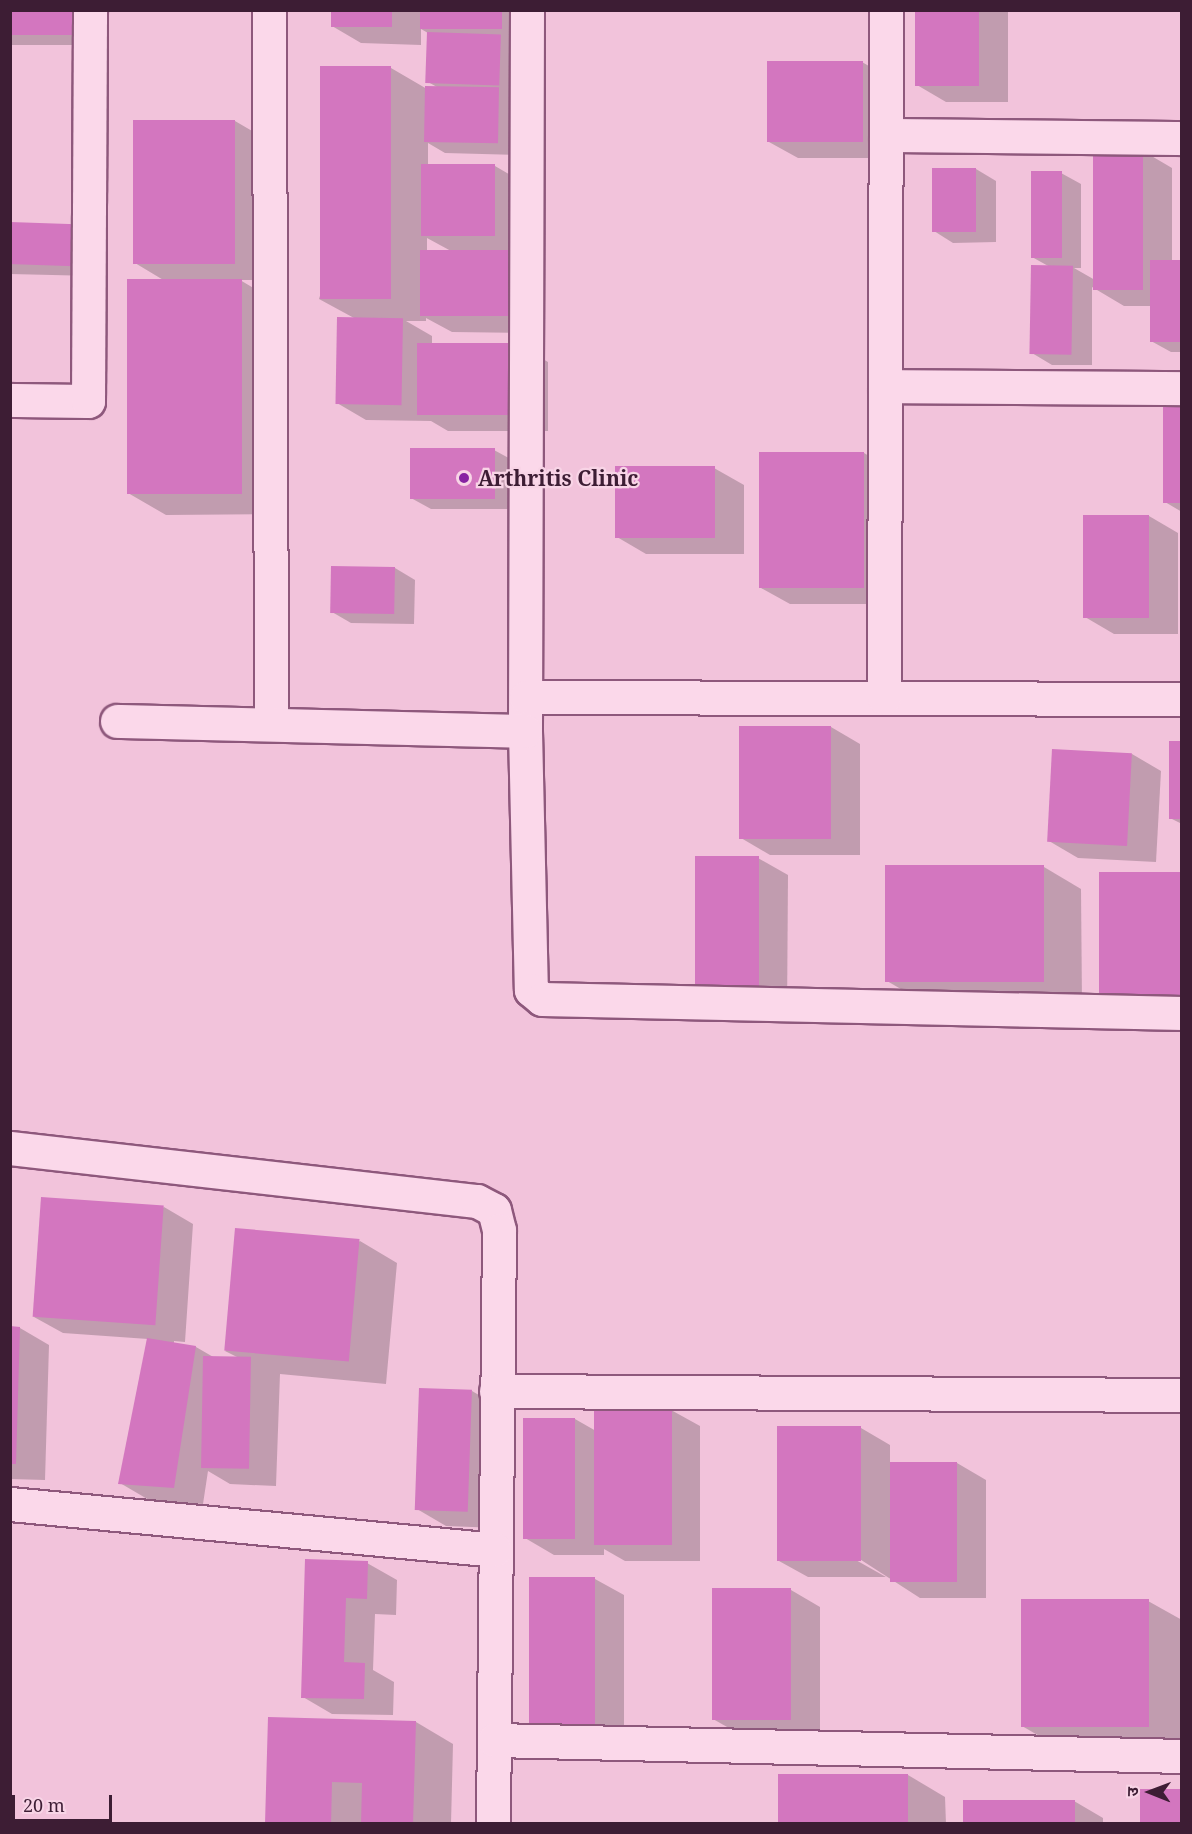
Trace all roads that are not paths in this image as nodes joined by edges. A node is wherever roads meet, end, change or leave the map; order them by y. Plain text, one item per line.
1 (90, 10) edge
2 (269, 10) edge
3 (527, 10) edge
4 (886, 10) edge
5 (886, 135) junction
6 (1182, 138) edge
7 (885, 386) junction
8 (1182, 387) edge
9 (10, 400) edge
10 (526, 697) junction
11 (884, 698) junction
12 (1182, 699) edge
13 (117, 721) dead end
14 (271, 724) junction
15 (525, 731) junction
16 (1182, 1012) edge
17 (10, 1148) edge
18 (496, 1391) junction
19 (1182, 1395) edge
20 (10, 1504) edge
21 (495, 1550) junction
22 (494, 1740) junction
23 (1182, 1756) edge
24 (493, 1824) edge

1 - 9 street
2 - 14 street
3 - 10 street
4 - 5 street
5 - 6 street
5 - 7 street
7 - 8 street
7 - 11 street
10 - 11 street
10 - 15 street
11 - 12 street
13 - 14 street
14 - 15 street
15 - 16 street
17 - 18 street
18 - 19 street
18 - 21 street
20 - 21 street
21 - 22 street
22 - 23 street
22 - 24 street

